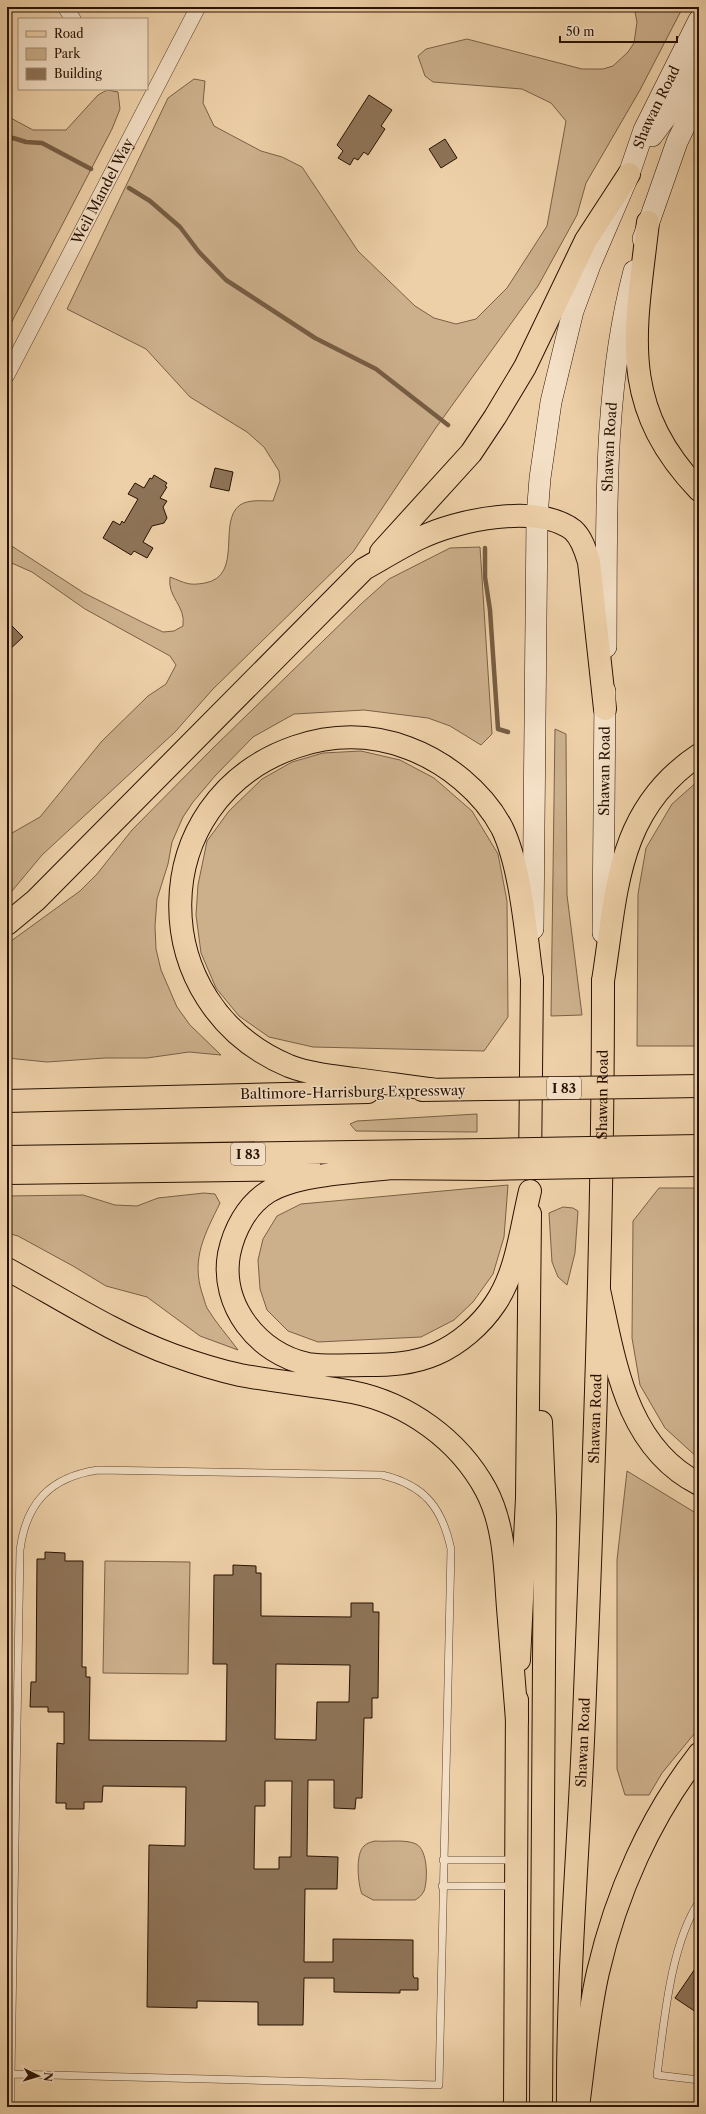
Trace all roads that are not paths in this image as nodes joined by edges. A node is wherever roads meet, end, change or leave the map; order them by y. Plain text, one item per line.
1 (66, 7) edge
2 (198, 7) edge
3 (72, 18) edge
4 (699, 20) edge
5 (699, 56) edge
6 (152, 81) edge
7 (148, 90) edge
8 (699, 96) edge
9 (629, 174) junction
10 (648, 222) junction
11 (7, 375) edge
12 (699, 490) edge
13 (537, 517) junction
14 (364, 570) junction
15 (605, 709) junction
16 (699, 755) edge
17 (7, 924) edge
18 (532, 979) junction
19 (602, 982) junction
20 (699, 1083) edge
21 (673, 1086) junction
22 (699, 1086) edge
23 (436, 1090) junction
24 (7, 1100) edge
25 (699, 1146) edge
26 (643, 1156) junction
27 (7, 1157) edge
28 (488, 1159) junction
29 (699, 1165) edge
30 (391, 1168) junction
31 (7, 1173) edge
32 (530, 1191) junction
33 (7, 1269) edge
34 (530, 1290) junction
35 (599, 1290) junction
36 (699, 1484) edge
37 (516, 1720) junction
38 (699, 1754) edge
39 (443, 1860) junction
40 (516, 1860) junction
41 (442, 1886) junction
42 (516, 1886) junction
43 (699, 1902) edge
44 (11, 2074) junction
45 (699, 2080) edge
46 (11, 2107) edge
47 (515, 2107) edge
48 (541, 2107) edge
49 (568, 2107) edge
50 (578, 2107) edge

1 - 3 street
2 - 6 street, Weil Mandel Way
4 - 9 main road, Shawan Road
5 - 9 main road, Shawan Road
7 - 11 street, Weil Mandel Way
8 - 10 main road, Shawan Road
9 - 13 main road, Shawan Road
9 - 14 main road
10 - 12 main road
10 - 15 main road, Shawan Road
13 - 14 main road
13 - 15 main road
13 - 18 main road, Shawan Road
14 - 17 main road
15 - 19 main road, Shawan Road
16 - 19 main road
18 - 23 main road
18 - 32 main road, Shawan Road
19 - 35 main road, Shawan Road
20 - 21 main road
21 - 22 main road, Baltimore-Harrisburg Expressway / I 83
21 - 23 main road, Baltimore-Harrisburg Expressway / I 83, bridge
23 - 24 main road, Baltimore-Harrisburg Expressway / I 83
25 - 26 main road, I 83
26 - 28 main road, I 83, bridge
26 - 29 main road
27 - 28 main road, I 83
28 - 30 main road
30 - 31 main road
30 - 32 main road
32 - 34 main road, Shawan Road
33 - 37 main road
34 - 37 main road, Shawan Road
34 - 48 main road
35 - 36 main road
35 - 49 main road, Shawan Road
37 - 40 main road, Shawan Road
38 - 50 main road
39 - 40 lane
39 - 41 lane
39 - 44 lane
40 - 42 main road, Shawan Road
41 - 42 lane
41 - 44 lane
42 - 47 main road, Shawan Road
43 - 45 lane
44 - 46 lane

